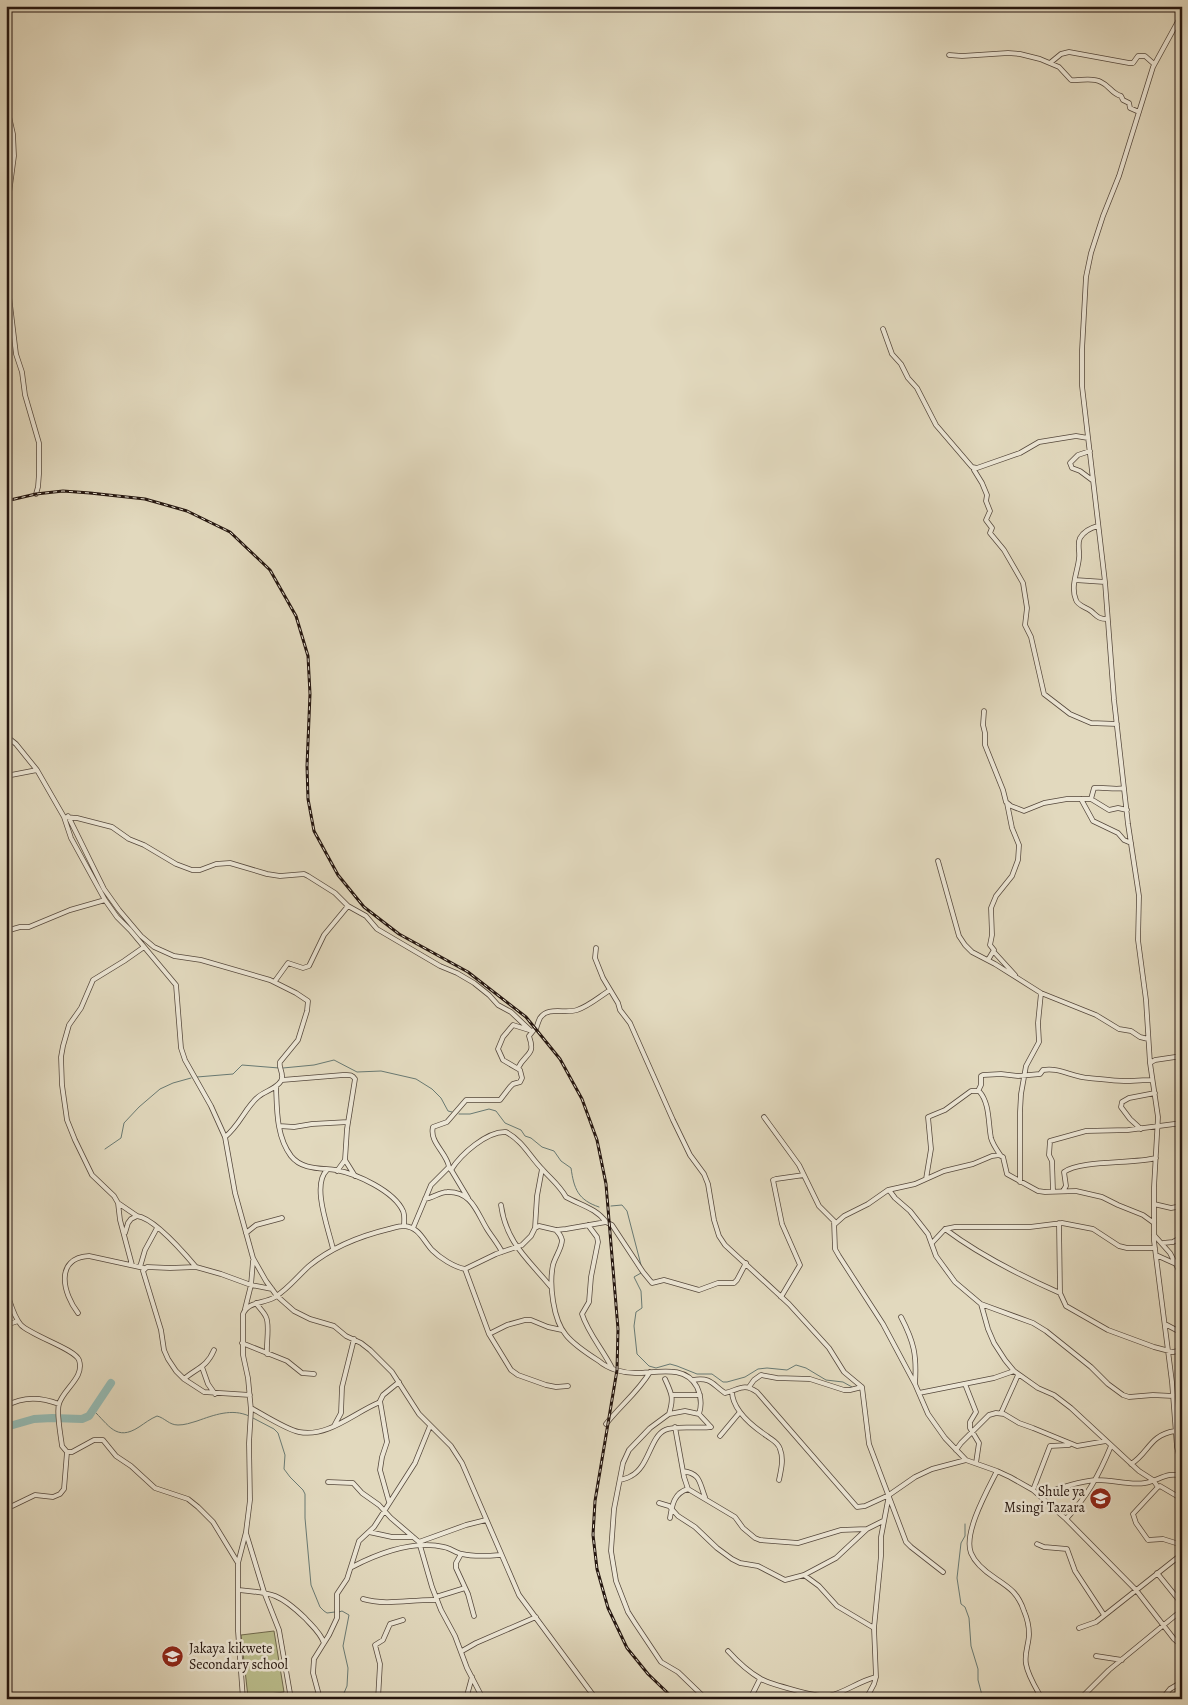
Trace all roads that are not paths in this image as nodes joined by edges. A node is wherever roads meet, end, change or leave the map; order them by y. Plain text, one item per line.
1 (8, 6) edge
2 (1182, 14) edge
3 (949, 55) dead end
4 (1050, 63) junction
5 (1154, 64) junction
6 (1139, 112) junction
7 (6, 216) edge
8 (6, 230) edge
9 (6, 238) edge
10 (883, 329) dead end
11 (1088, 438) junction
12 (1090, 451) junction
13 (974, 470) dead end
14 (1092, 480) junction
15 (36, 494) dead end
16 (1098, 526) junction
17 (1075, 580) junction
18 (1105, 582) junction
19 (1107, 618) junction
20 (984, 710) dead end
21 (1117, 724) junction
22 (6, 736) edge
23 (37, 770) junction
24 (6, 776) edge
25 (1124, 788) junction
26 (1081, 799) junction
27 (1091, 799) junction
28 (1007, 803) junction
29 (1127, 810) junction
30 (66, 817) junction
31 (1131, 843) junction
32 (938, 861) dead end
33 (105, 900) junction
34 (348, 906) junction
35 (6, 931) edge
36 (144, 947) junction
37 (596, 948) dead end
38 (994, 952) junction
39 (988, 960) junction
40 (1016, 977) junction
41 (275, 981) junction
42 (610, 990) junction
43 (1041, 993) junction
44 (531, 1031) junction
45 (1148, 1039) junction
46 (1182, 1056) edge
47 (1150, 1063) junction
48 (518, 1068) junction
49 (1025, 1075) junction
50 (282, 1080) junction
51 (1152, 1080) junction
52 (276, 1086) junction
53 (978, 1091) junction
54 (1155, 1093) junction
55 (764, 1117) dead end
56 (348, 1122) junction
57 (1182, 1124) edge
58 (279, 1126) junction
59 (1159, 1126) junction
60 (1141, 1129) junction
61 (225, 1137) junction
62 (1001, 1156) junction
63 (1156, 1158) junction
64 (346, 1160) junction
65 (450, 1169) junction
66 (542, 1169) junction
67 (327, 1170) junction
68 (338, 1170) junction
69 (804, 1175) junction
70 (355, 1176) junction
71 (926, 1179) junction
72 (1020, 1182) junction
73 (889, 1190) junction
74 (1054, 1191) junction
75 (1063, 1191) junction
76 (468, 1198) junction
77 (425, 1199) junction
78 (118, 1203) junction
79 (1154, 1204) junction
80 (501, 1205) dead end
81 (1182, 1206) edge
82 (137, 1216) junction
83 (282, 1218) dead end
84 (606, 1222) junction
85 (1059, 1223) junction
86 (1154, 1223) junction
87 (835, 1224) junction
88 (588, 1225) junction
89 (404, 1226) junction
90 (157, 1228) junction
91 (412, 1228) junction
92 (535, 1228) junction
93 (556, 1230) junction
94 (945, 1230) junction
95 (246, 1232) junction
96 (125, 1233) junction
97 (1154, 1235) junction
98 (1182, 1237) edge
99 (932, 1243) junction
100 (1163, 1243) junction
101 (516, 1248) junction
102 (1155, 1248) junction
103 (333, 1249) junction
104 (502, 1252) junction
105 (1156, 1255) junction
106 (253, 1258) junction
107 (746, 1263) junction
108 (1176, 1264) junction
109 (132, 1265) junction
110 (196, 1267) junction
111 (142, 1268) junction
112 (465, 1269) junction
113 (1182, 1276) edge
114 (251, 1285) junction
115 (551, 1287) junction
116 (272, 1289) junction
117 (6, 1290) edge
118 (1060, 1293) junction
119 (277, 1296) junction
120 (781, 1297) junction
121 (256, 1304) junction
122 (981, 1304) junction
123 (245, 1309) junction
124 (78, 1313) dead end
125 (901, 1317) dead end
126 (18, 1320) junction
127 (1165, 1324) junction
128 (6, 1325) edge
129 (562, 1330) junction
130 (1182, 1332) edge
131 (489, 1334) junction
132 (354, 1339) junction
133 (242, 1343) junction
134 (214, 1350) dead end
135 (1167, 1350) junction
136 (1182, 1350) edge
137 (267, 1354) junction
138 (202, 1367) junction
139 (612, 1368) junction
140 (1014, 1371) junction
141 (650, 1372) junction
142 (314, 1374) dead end
143 (1018, 1375) junction
144 (184, 1379) junction
145 (665, 1379) dead end
146 (693, 1380) junction
147 (399, 1382) junction
148 (915, 1384) junction
149 (965, 1384) junction
150 (568, 1386) dead end
151 (750, 1387) junction
152 (862, 1387) junction
153 (732, 1391) junction
154 (919, 1393) junction
155 (215, 1394) junction
156 (250, 1395) junction
157 (672, 1395) junction
158 (700, 1395) junction
159 (1173, 1396) junction
160 (380, 1402) junction
161 (59, 1404) junction
162 (6, 1406) edge
163 (251, 1408) junction
164 (740, 1412) junction
165 (1001, 1413) junction
166 (669, 1414) junction
167 (699, 1414) junction
168 (659, 1420) junction
169 (606, 1424) dead end
170 (334, 1426) junction
171 (430, 1426) junction
172 (675, 1428) junction
173 (667, 1429) junction
174 (1175, 1431) junction
175 (972, 1433) junction
176 (720, 1436) dead end
177 (1106, 1440) junction
178 (1071, 1444) junction
179 (1111, 1446) junction
180 (956, 1450) junction
181 (68, 1452) junction
182 (966, 1460) junction
183 (976, 1463) junction
184 (1131, 1464) junction
185 (1182, 1467) edge
186 (683, 1471) junction
187 (997, 1471) junction
188 (1182, 1476) edge
189 (620, 1480) junction
190 (779, 1480) dead end
191 (1096, 1480) junction
192 (1153, 1480) junction
193 (328, 1482) dead end
194 (1158, 1487) junction
195 (688, 1489) junction
196 (1033, 1490) junction
197 (889, 1495) junction
198 (1039, 1495) junction
199 (705, 1498) junction
200 (1182, 1499) edge
201 (389, 1502) junction
202 (659, 1503) dead end
203 (6, 1509) edge
204 (671, 1509) junction
205 (383, 1510) junction
206 (670, 1518) dead end
207 (1066, 1519) junction
208 (486, 1520) junction
209 (883, 1521) junction
210 (867, 1529) junction
211 (246, 1532) junction
212 (369, 1532) junction
213 (413, 1537) junction
214 (419, 1544) junction
215 (1038, 1544) dead end
216 (1182, 1545) edge
217 (461, 1554) junction
218 (1182, 1554) edge
219 (500, 1555) junction
220 (238, 1563) junction
221 (352, 1567) junction
222 (943, 1572) dead end
223 (1157, 1573) junction
224 (804, 1575) junction
225 (465, 1588) junction
226 (239, 1590) junction
227 (1136, 1590) junction
228 (264, 1592) junction
229 (437, 1598) junction
230 (363, 1600) dead end
231 (1182, 1604) edge
232 (1182, 1610) edge
233 (1104, 1615) junction
234 (474, 1616) dead end
235 (536, 1617) junction
236 (402, 1620) dead end
237 (1163, 1625) junction
238 (874, 1628) junction
239 (1079, 1628) dead end
240 (324, 1643) junction
241 (1182, 1646) edge
242 (462, 1651) junction
243 (728, 1651) dead end
244 (1096, 1656) dead end
245 (1122, 1660) junction
246 (472, 1677) junction
247 (876, 1677) junction
248 (760, 1679) junction
249 (1182, 1682) edge
250 (6, 1693) edge
251 (835, 1697) edge
252 (11, 1699) edge
253 (243, 1699) edge
254 (291, 1699) edge
255 (320, 1699) edge
256 (378, 1699) edge
257 (466, 1699) edge
258 (483, 1699) edge
259 (596, 1699) edge
260 (706, 1699) edge
261 (750, 1699) edge
262 (866, 1699) edge
263 (1042, 1699) edge
264 (1080, 1699) edge
265 (1162, 1699) edge

1 - 7 street
2 - 5 street
3 - 4 street
4 - 5 street
4 - 6 street
5 - 6 street
6 - 11 street
8 - 9 street
9 - 15 street
10 - 11 street
11 - 12 street
12 - 14 street
12 - 14 street
13 - 21 street
14 - 16 street
16 - 17 street
16 - 18 street
17 - 18 street
17 - 19 street
18 - 19 street
19 - 21 street
20 - 28 street
21 - 25 street
22 - 23 street
23 - 24 street
23 - 30 street
25 - 27 street
25 - 29 street
26 - 27 street
26 - 28 street
26 - 31 street
27 - 29 street
28 - 38 street
29 - 31 street
30 - 33 street
30 - 34 street
30 - 41 street
31 - 45 street
32 - 39 street
33 - 35 street
33 - 36 street
34 - 41 street
34 - 44 street
36 - 61 street
36 - 78 street
37 - 42 street
38 - 39 street
38 - 40 street
39 - 40 street
40 - 43 street
41 - 50 street
42 - 44 street
42 - 107 street
43 - 45 street
43 - 49 street
44 - 48 street
44 - 48 street
45 - 47 street
46 - 47 street
47 - 51 street
48 - 65 street
49 - 51 street
49 - 53 street
49 - 72 street
50 - 52 street
50 - 56 street
51 - 54 street
52 - 58 street
52 - 61 street
53 - 62 street
53 - 71 street
54 - 59 street
54 - 60 street
55 - 69 street
56 - 58 street
56 - 64 street
57 - 59 street
58 - 67 street
59 - 60 street
59 - 63 street
60 - 74 street
61 - 95 street
62 - 71 street
62 - 72 street
63 - 75 street
63 - 79 street
64 - 68 street
64 - 70 street
65 - 66 street
65 - 76 street
65 - 77 street
66 - 84 street
66 - 92 street
67 - 68 street
67 - 103 street
68 - 70 street
69 - 87 street
69 - 120 street
70 - 89 street
71 - 73 street
72 - 74 street
73 - 87 street
73 - 99 street
74 - 75 street
75 - 86 street
76 - 77 street
76 - 104 street
77 - 91 street
78 - 82 street
78 - 96 street
79 - 81 street
79 - 86 street
80 - 101 street
82 - 90 street
82 - 96 street
83 - 95 street
84 - 88 street
84 - 107 street
85 - 94 street
85 - 102 street
85 - 118 street
86 - 97 street
87 - 148 street
88 - 93 street
88 - 139 street
89 - 91 street
89 - 103 street
90 - 110 street
90 - 111 street
91 - 112 street
92 - 93 street
92 - 101 street
93 - 115 street
94 - 99 street
94 - 118 street
95 - 106 street
96 - 109 street
97 - 100 street
97 - 102 street
98 - 100 street
99 - 122 street
100 - 108 street
101 - 104 street
101 - 115 street
102 - 105 street
103 - 119 street
104 - 112 street
105 - 108 street
105 - 127 street
106 - 114 street
106 - 116 street
107 - 120 street
108 - 113 street
109 - 111 street
109 - 124 street
110 - 111 street
110 - 114 street
111 - 144 street
112 - 131 street
114 - 116 street
114 - 123 street
115 - 129 street
116 - 119 street
117 - 126 street
118 - 135 street
119 - 121 street
119 - 132 street
120 - 152 street
121 - 123 street
121 - 137 street
122 - 140 street
122 - 159 street
123 - 133 street
125 - 148 street
126 - 128 street
126 - 161 street
127 - 130 street
127 - 135 street
129 - 131 street
129 - 139 street
131 - 150 street
132 - 147 street
132 - 170 street
133 - 137 street
133 - 156 street
134 - 138 street
135 - 136 street
135 - 159 street
137 - 142 street
138 - 144 street
138 - 155 street
139 - 141 street
140 - 143 street
140 - 149 street
141 - 146 street
141 - 169 street
143 - 165 street
143 - 177 street
144 - 155 street
145 - 157 street
146 - 153 street
146 - 158 street
147 - 160 street
147 - 171 street
148 - 154 street
149 - 154 street
149 - 175 street
151 - 152 street
151 - 153 street
151 - 197 street
152 - 197 street
153 - 164 street
154 - 180 street
155 - 156 street
156 - 163 street
157 - 158 street
157 - 166 street
158 - 167 street
159 - 174 street
160 - 170 street
160 - 201 street
161 - 162 street
161 - 181 street
163 - 170 street
163 - 211 street
164 - 176 street
164 - 190 street
165 - 175 street
165 - 178 street
166 - 167 street
166 - 168 street
167 - 172 street
168 - 173 street
168 - 189 street
171 - 201 street
171 - 208 street
172 - 173 street
172 - 186 street
173 - 189 street
174 - 184 street
174 - 185 street
175 - 180 street
175 - 183 street
177 - 178 street
177 - 179 street
178 - 196 street
179 - 184 street
179 - 191 street
180 - 182 street
181 - 203 street
181 - 220 street
182 - 183 street
182 - 197 street
183 - 187 street
184 - 192 street
186 - 195 street
186 - 199 street
187 - 196 street
187 - 263 street
188 - 192 street
189 - 260 street
191 - 192 street
191 - 198 street
191 - 207 street
192 - 194 street
193 - 205 street
194 - 200 street
194 - 216 street
195 - 199 street
195 - 204 street
196 - 198 street
197 - 209 street
197 - 222 street
198 - 207 street
199 - 210 street
201 - 205 street
202 - 204 street
204 - 206 street
204 - 224 street
205 - 212 street
205 - 213 street
207 - 227 street
208 - 214 street
208 - 219 street
209 - 210 street
209 - 238 street
210 - 224 street
211 - 220 street
211 - 228 street
212 - 213 street
212 - 221 street
213 - 214 street
214 - 217 street
214 - 221 street
214 - 229 street
215 - 233 street
217 - 219 street
217 - 225 street
218 - 223 street
219 - 235 street
220 - 226 street
221 - 240 street
223 - 227 street
223 - 231 street
224 - 238 street
225 - 229 street
225 - 234 street
226 - 228 street
226 - 253 street
227 - 233 street
227 - 237 street
228 - 240 street
228 - 254 street
229 - 230 street
229 - 242 street
232 - 237 street
233 - 239 street
235 - 242 street
235 - 259 street
236 - 256 street
237 - 241 street
237 - 245 street
238 - 247 street
240 - 255 street
242 - 246 street
243 - 248 street
244 - 245 street
245 - 264 street
246 - 257 street
246 - 258 street
247 - 251 street
247 - 262 street
248 - 251 street
248 - 261 street
249 - 265 street
250 - 252 street

